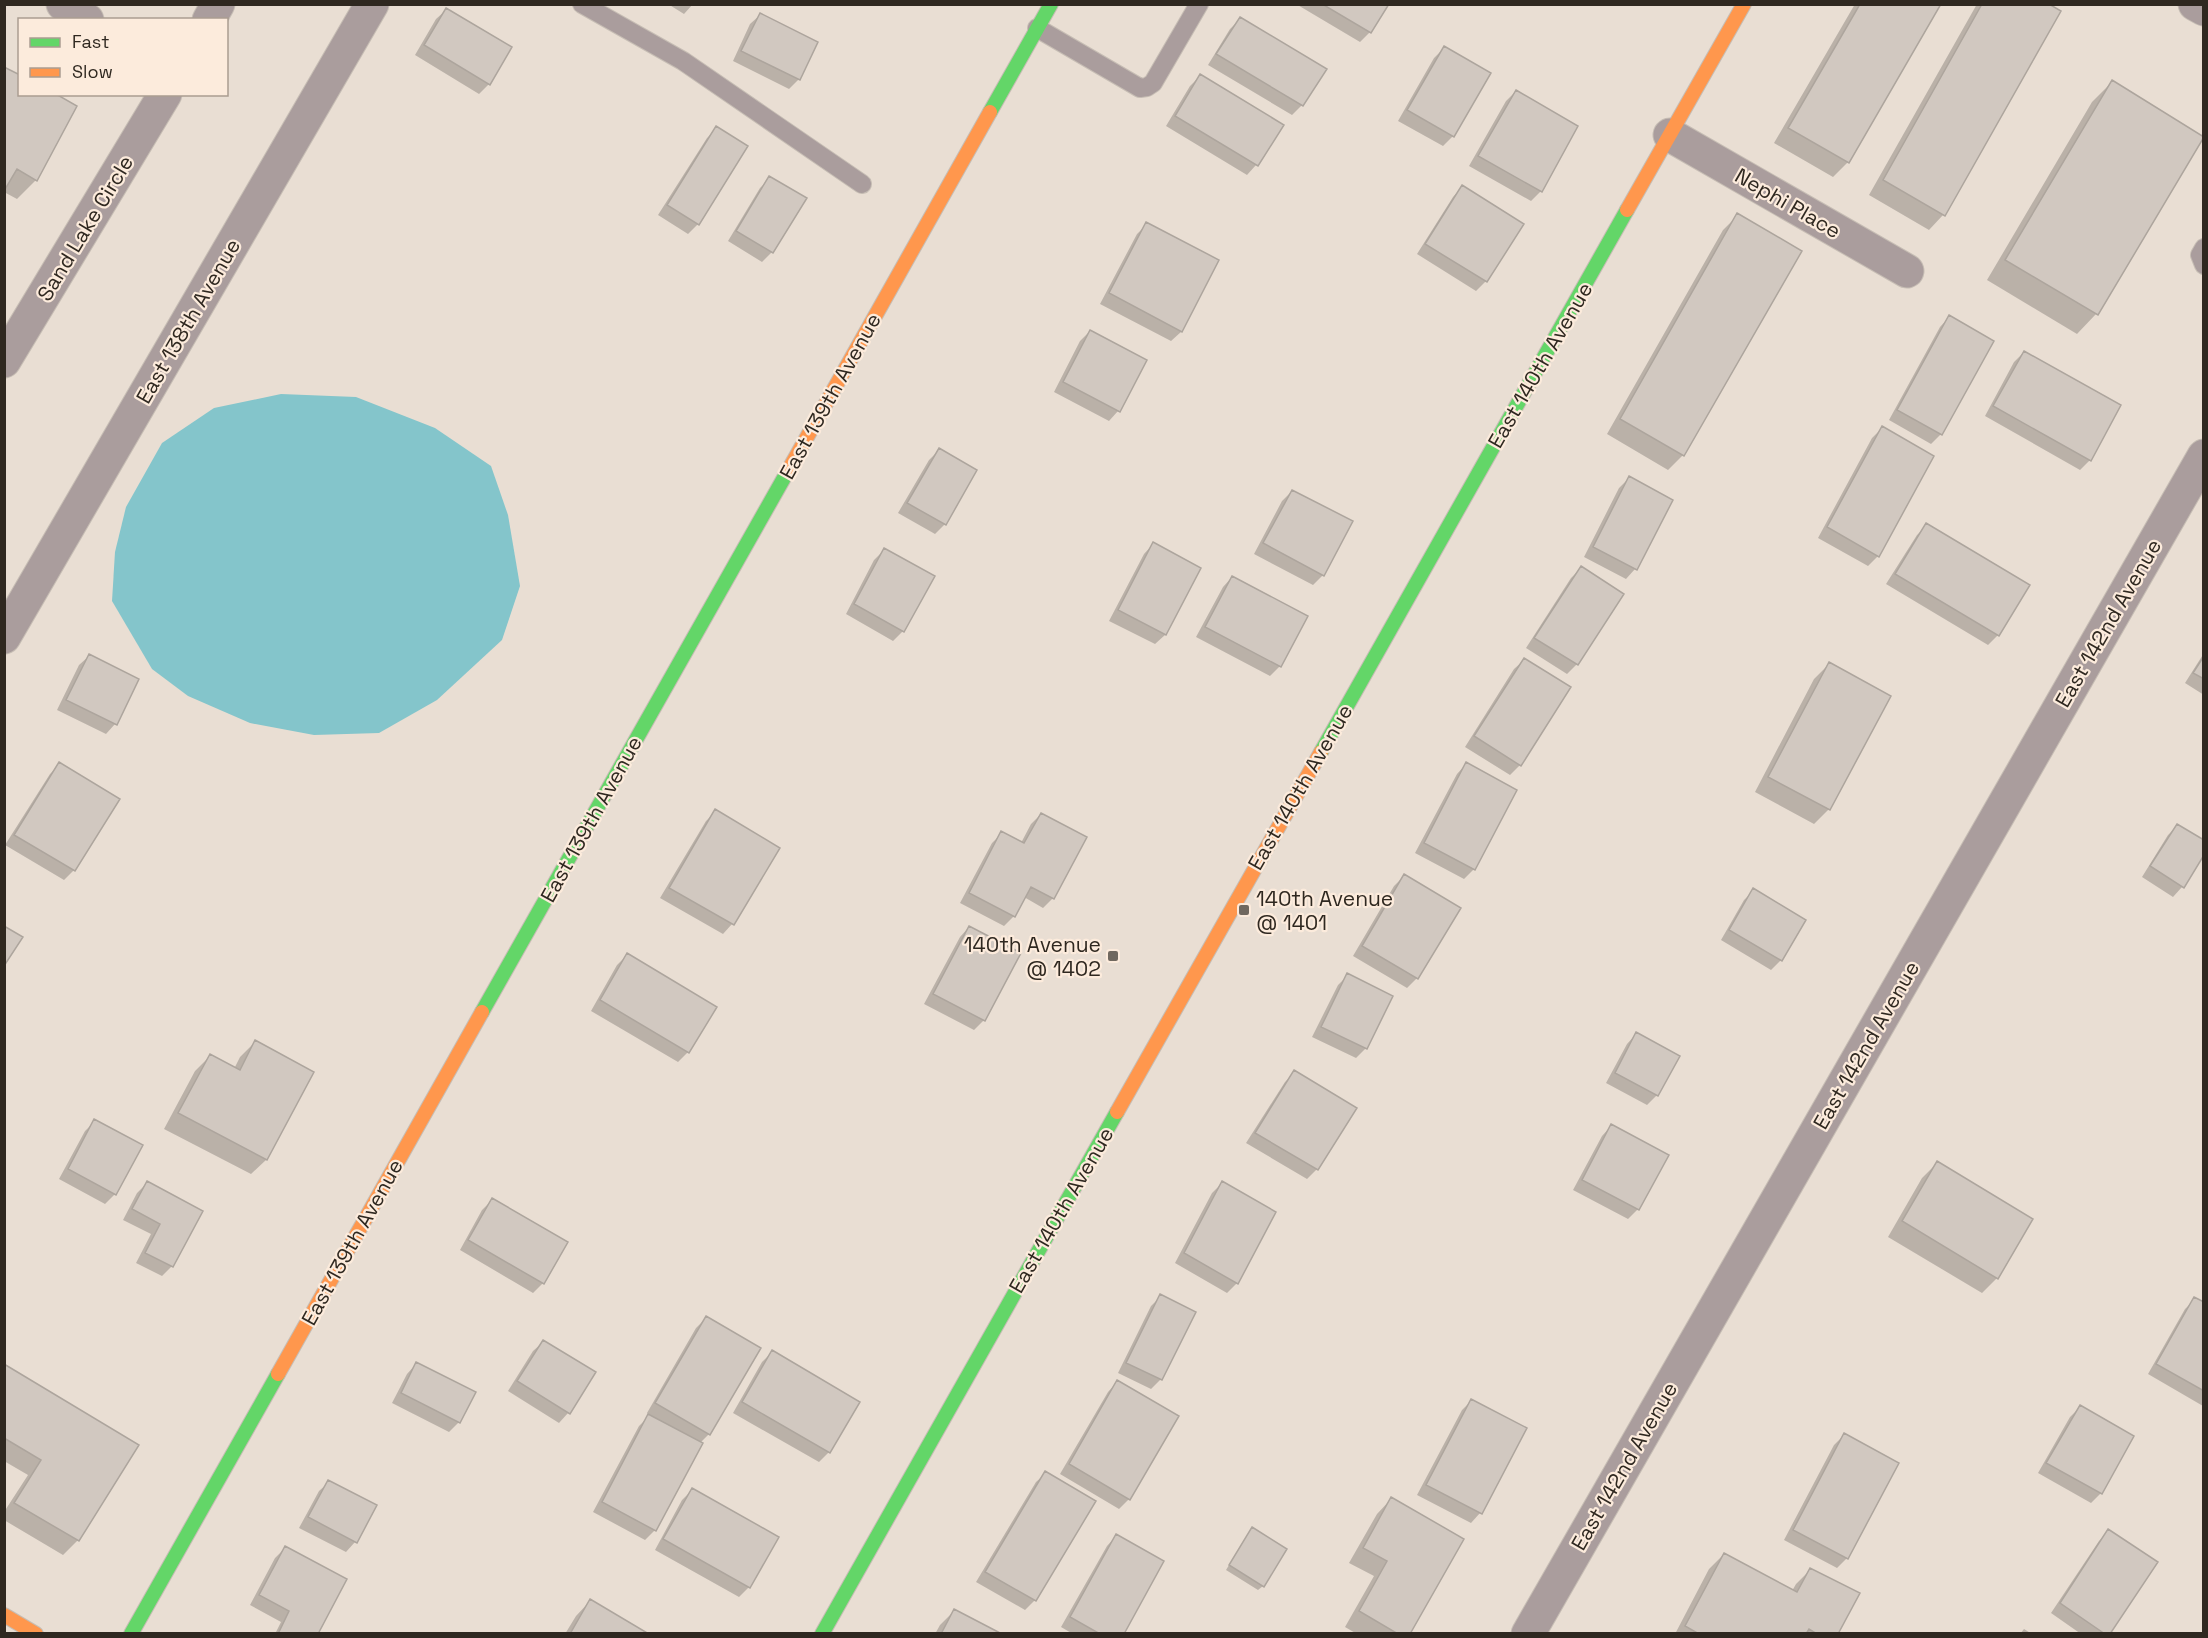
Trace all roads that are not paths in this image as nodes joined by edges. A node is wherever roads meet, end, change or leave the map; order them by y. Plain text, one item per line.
1 (63, 4) edge
2 (218, 4) edge
3 (372, 4) edge
4 (582, 4) edge
5 (1051, 4) edge
6 (1199, 4) edge
7 (1744, 4) edge
8 (2195, 4) edge
9 (2204, 9) edge
10 (84, 18) edge
11 (210, 18) edge
12 (1037, 28) junction
13 (164, 96) edge
14 (1670, 135) junction
15 (862, 184) dead end
16 (2204, 248) edge
17 (2204, 265) edge
18 (1907, 271) dead end
19 (4, 361) edge
20 (2204, 456) edge
21 (4, 637) edge
22 (4, 1615) edge
23 (36, 1634) edge
24 (131, 1634) edge
25 (822, 1634) edge
26 (1528, 1634) edge

1 - 10 street
2 - 11 street
3 - 21 street, East 138th Avenue
4 - 15 lane
5 - 12 street, East 139th Avenue
6 - 12 lane
7 - 14 street, East 140th Avenue
8 - 9 street
12 - 24 street, East 139th Avenue
13 - 19 street, Sand Lake Circle
14 - 18 street, Nephi Place
14 - 25 street, East 140th Avenue
16 - 17 lane
20 - 26 street, East 142nd Avenue
22 - 23 street

